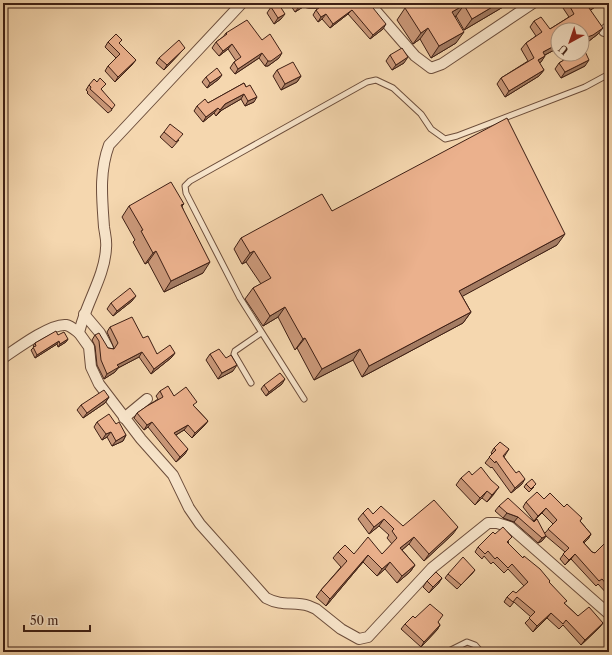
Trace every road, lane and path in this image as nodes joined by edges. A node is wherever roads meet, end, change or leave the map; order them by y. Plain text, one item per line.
1 (242, 3) edge
2 (309, 3) edge
3 (316, 3) edge
4 (369, 3) edge
5 (533, 3) edge
6 (609, 74) edge
7 (84, 314) junction
8 (79, 333) junction
9 (261, 333) junction
10 (108, 348) edge
11 (3, 358) edge
12 (251, 383) dead end
13 (147, 399) dead end
14 (304, 399) dead end
15 (124, 418) junction
16 (609, 614) edge
17 (447, 652) edge
18 (481, 652) edge

1 - 7 street
2 - 3 street
4 - 5 street
6 - 9 lane
7 - 8 street
7 - 10 street
8 - 11 street
8 - 15 street
9 - 12 lane
9 - 14 lane
13 - 15 street
15 - 16 street
17 - 18 lane

